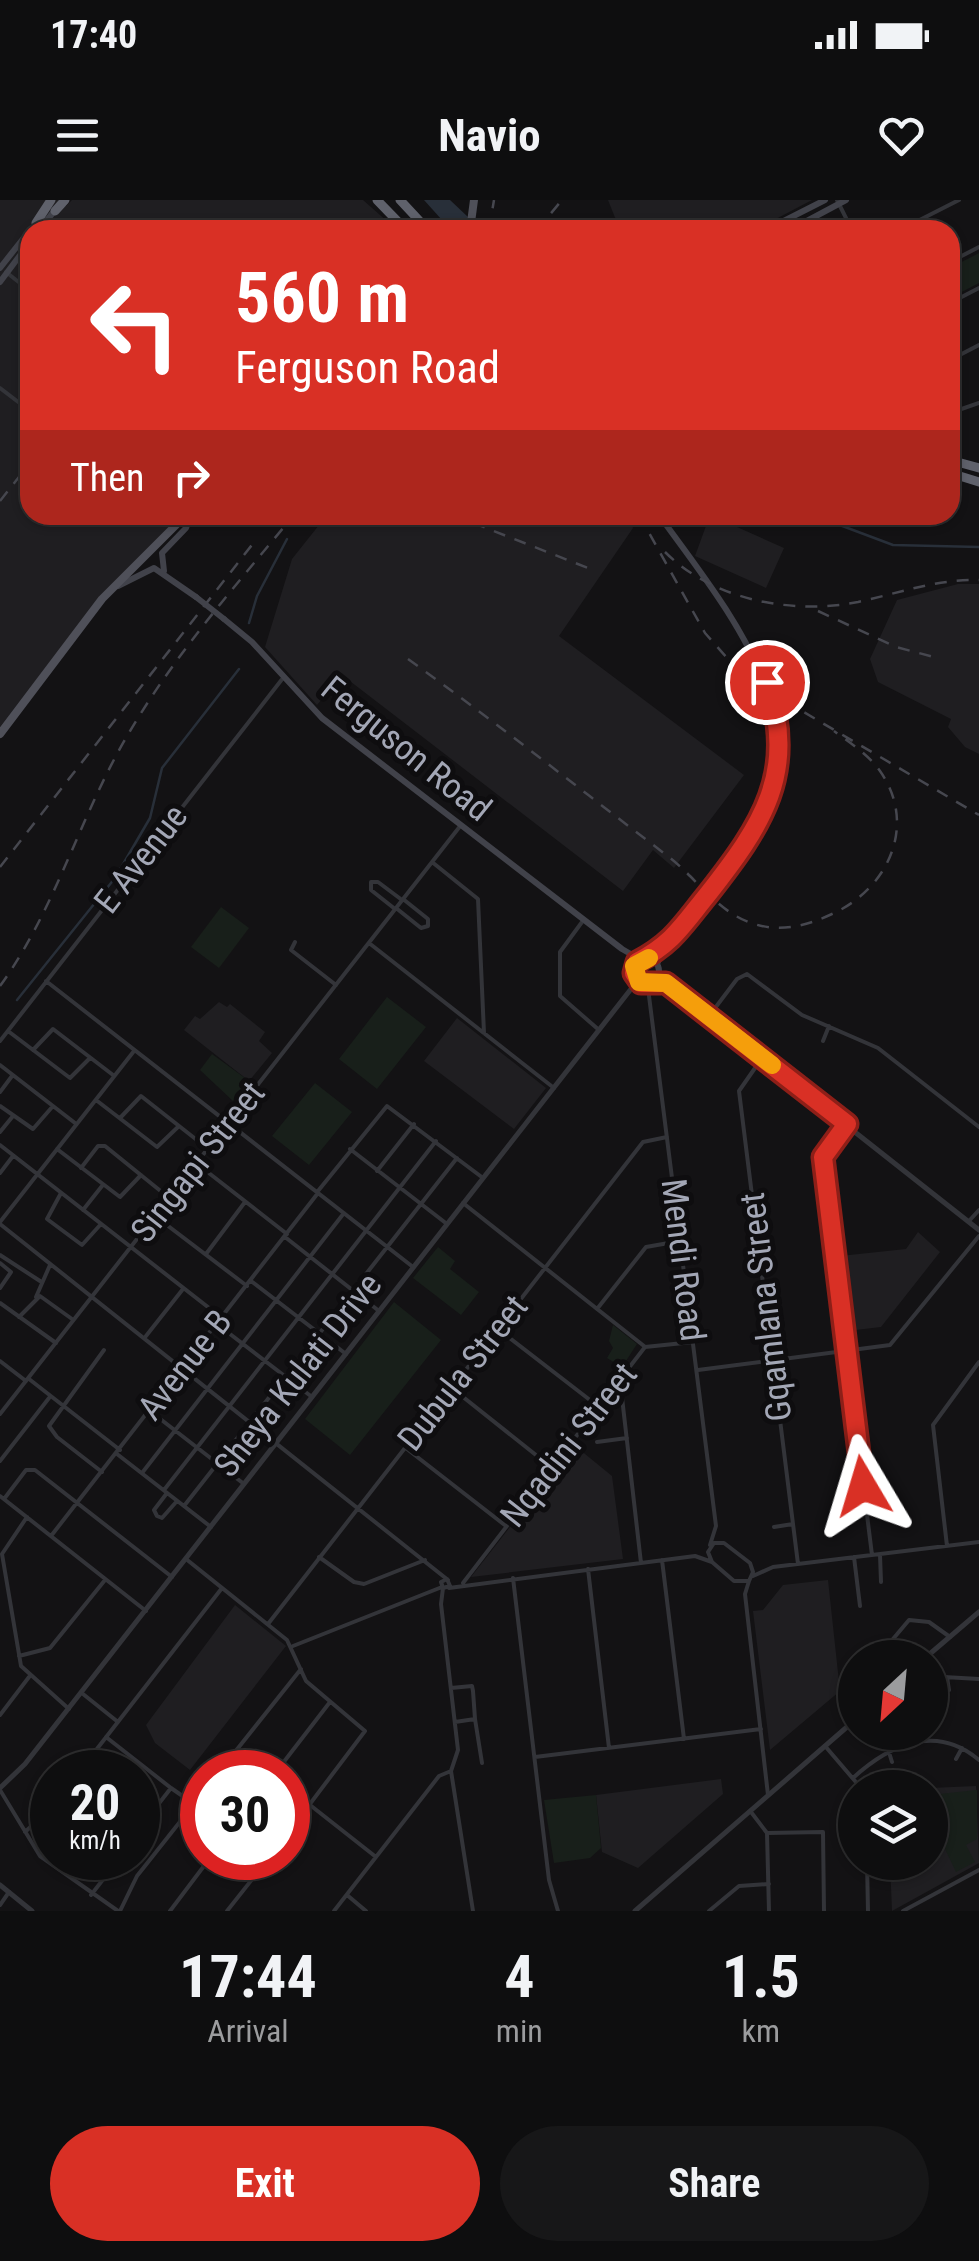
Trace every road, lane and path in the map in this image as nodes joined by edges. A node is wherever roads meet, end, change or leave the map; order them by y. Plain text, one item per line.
1 (64, 200) edge
2 (377, 200) edge
3 (400, 200) edge
4 (824, 200) edge
5 (959, 200) edge
6 (840, 201) edge
7 (51, 204) edge
8 (396, 220) edge
9 (419, 220) edge
10 (785, 220) edge
11 (807, 220) edge
12 (920, 220) edge
13 (20, 247) edge
14 (3, 270) edge
15 (0, 282) edge
16 (0, 388) edge
17 (20, 403) edge
18 (178, 525) edge
19 (187, 525) edge
20 (668, 525) edge
21 (165, 572) junction
22 (113, 586) junction
23 (283, 678) junction
24 (0, 734) edge
25 (461, 825) junction
26 (432, 862) junction
27 (403, 900) junction
28 (396, 909) junction
29 (584, 920) junction
30 (294, 942) dead end
31 (369, 943) junction
32 (664, 949) junction
33 (626, 953) junction
34 (644, 959) junction
35 (634, 966) junction
36 (649, 977) junction
37 (46, 981) junction
38 (336, 984) junction
39 (709, 1016) junction
40 (829, 1026) junction
41 (600, 1030) junction
42 (8, 1031) junction
43 (484, 1033) junction
44 (0, 1041) edge
45 (822, 1041) dead end
46 (33, 1050) junction
47 (134, 1051) junction
48 (90, 1058) junction
49 (762, 1058) junction
50 (0, 1065) edge
51 (13, 1075) junction
52 (114, 1076) junction
53 (554, 1088) junction
54 (0, 1092) edge
55 (96, 1100) junction
56 (0, 1106) edge
57 (53, 1106) junction
58 (13, 1116) junction
59 (120, 1118) junction
60 (77, 1124) junction
61 (227, 1124) junction
62 (414, 1124) junction
63 (847, 1124) junction
64 (179, 1126) junction
65 (979, 1126) edge
66 (0, 1132) edge
67 (667, 1136) junction
68 (436, 1141) junction
69 (0, 1146) edge
70 (57, 1149) junction
71 (208, 1149) junction
72 (350, 1149) junction
73 (13, 1156) junction
74 (458, 1158) junction
75 (196, 1163) junction
76 (81, 1168) junction
77 (378, 1170) junction
78 (0, 1173) edge
79 (38, 1174) junction
80 (141, 1175) junction
81 (483, 1178) junction
82 (102, 1185) junction
83 (400, 1188) junction
84 (61, 1193) junction
85 (318, 1193) junction
86 (169, 1198) junction
87 (244, 1202) junction
88 (463, 1203) junction
89 (421, 1204) junction
90 (84, 1210) junction
91 (979, 1210) edge
92 (344, 1213) junction
93 (156, 1216) junction
94 (969, 1222) junction
95 (0, 1224) edge
96 (101, 1224) junction
97 (447, 1224) junction
98 (366, 1230) junction
99 (979, 1233) edge
100 (286, 1236) junction
101 (680, 1241) junction
102 (388, 1247) junction
103 (130, 1248) junction
104 (206, 1254) junction
105 (0, 1255) edge
106 (310, 1257) junction
107 (0, 1262) edge
108 (51, 1264) junction
109 (413, 1267) junction
110 (545, 1268) junction
111 (332, 1274) junction
112 (40, 1281) junction
113 (249, 1283) junction
114 (0, 1288) edge
115 (183, 1289) junction
116 (354, 1291) junction
117 (36, 1297) junction
118 (92, 1297) junction
119 (276, 1300) junction
120 (0, 1303) edge
121 (598, 1309) junction
122 (379, 1311) junction
123 (19, 1318) junction
124 (222, 1318) junction
125 (298, 1318) junction
126 (73, 1320) junction
127 (217, 1324) junction
128 (498, 1328) junction
129 (320, 1334) junction
130 (144, 1338) junction
131 (693, 1342) junction
132 (56, 1343) junction
133 (243, 1344) junction
134 (645, 1347) junction
135 (104, 1350) dead end
136 (847, 1352) junction
137 (346, 1354) junction
138 (0, 1361) edge
139 (265, 1361) junction
140 (773, 1362) junction
141 (979, 1362) edge
142 (182, 1368) junction
143 (697, 1370) junction
144 (286, 1378) junction
145 (27, 1380) junction
146 (620, 1380) junction
147 (208, 1388) junction
148 (452, 1388) junction
149 (51, 1396) junction
150 (312, 1398) junction
151 (62, 1404) junction
152 (229, 1406) junction
153 (599, 1408) junction
154 (150, 1411) junction
155 (0, 1414) edge
156 (251, 1423) junction
157 (175, 1430) junction
158 (626, 1438) junction
159 (597, 1442) dead end
160 (277, 1444) junction
161 (197, 1447) junction
162 (406, 1448) junction
163 (118, 1452) junction
164 (0, 1461) edge
165 (219, 1464) junction
166 (551, 1466) junction
167 (102, 1472) junction
168 (142, 1473) junction
169 (244, 1484) junction
170 (166, 1492) junction
171 (2, 1498) edge
172 (177, 1500) junction
173 (77, 1504) junction
174 (184, 1506) junction
175 (358, 1508) junction
176 (27, 1517) junction
177 (793, 1524) junction
178 (506, 1526) junction
179 (716, 1526) junction
180 (211, 1527) junction
181 (774, 1527) dead end
182 (52, 1536) junction
183 (724, 1542) junction
184 (979, 1542) edge
185 (710, 1546) junction
186 (947, 1546) junction
187 (880, 1554) junction
188 (695, 1556) junction
189 (872, 1556) junction
190 (320, 1557) junction
191 (854, 1558) junction
192 (186, 1559) junction
193 (425, 1560) junction
194 (662, 1560) junction
195 (712, 1562) junction
196 (641, 1563) junction
197 (750, 1564) junction
198 (798, 1564) junction
199 (768, 1568) junction
200 (588, 1569) junction
201 (172, 1577) junction
202 (513, 1578) junction
203 (751, 1578) junction
204 (106, 1579) junction
205 (880, 1582) dead end
206 (462, 1583) junction
207 (738, 1583) junction
208 (445, 1584) junction
209 (222, 1588) junction
210 (744, 1594) junction
211 (860, 1606) dead end
212 (146, 1611) junction
213 (979, 1612) edge
214 (268, 1624) junction
215 (950, 1637) junction
216 (892, 1640) edge
217 (946, 1640) edge
218 (293, 1646) junction
219 (19, 1656) junction
220 (972, 1668) dead end
221 (301, 1669) junction
222 (29, 1677) junction
223 (948, 1677) edge
224 (976, 1679) edge
225 (948, 1681) edge
226 (451, 1688) junction
227 (950, 1690) dead end
228 (82, 1692) junction
229 (330, 1702) junction
230 (69, 1709) junction
231 (0, 1715) edge
232 (475, 1720) junction
233 (118, 1722) junction
234 (455, 1722) junction
235 (762, 1729) junction
236 (838, 1734) edge
237 (106, 1737) junction
238 (684, 1740) junction
239 (948, 1744) edge
240 (824, 1746) junction
241 (979, 1747) edge
242 (609, 1748) junction
243 (962, 1748) junction
244 (96, 1750) edge
245 (237, 1750) edge
246 (293, 1750) edge
247 (887, 1750) edge
248 (888, 1750) edge
249 (535, 1757) junction
250 (976, 1757) edge
251 (956, 1759) dead end
252 (892, 1762) dead end
253 (482, 1763) dead end
254 (451, 1770) junction
255 (846, 1770) edge
256 (863, 1770) edge
257 (172, 1788) junction
258 (0, 1789) edge
259 (180, 1794) edge
260 (768, 1795) junction
261 (160, 1803) edge
262 (310, 1804) joint
263 (750, 1812) junction
264 (180, 1822) edge
265 (30, 1826) edge
266 (24, 1832) junction
267 (767, 1833) junction
268 (376, 1857) junction
269 (979, 1870) edge
270 (103, 1880) edge
271 (193, 1880) edge
272 (252, 1880) edge
273 (867, 1880) edge
274 (769, 1884) junction
275 (0, 1885) edge
276 (9, 1892) junction
277 (91, 1895) junction
278 (346, 1895) junction
279 (0, 1905) edge
280 (710, 1910) edge
281 (32, 1911) edge
282 (119, 1911) edge
283 (170, 1911) edge
284 (227, 1911) edge
285 (334, 1911) edge
286 (366, 1911) edge
287 (472, 1911) edge
288 (558, 1911) edge
289 (635, 1911) edge
290 (770, 1911) edge
291 (824, 1911) edge
292 (868, 1911) edge
293 (903, 1911) edge

1 - 7 highway
2 - 8 highway
3 - 9 highway
4 - 10 main road
5 - 12 street
6 - 11 main road
13 - 14 main road
14 - 15 main road
16 - 17 street
18 - 22 main road
19 - 21 main road
20 - 32 main road
21 - 22 main road
21 - 23 main road, Ferguson Road, bridge
22 - 24 main road
23 - 25 main road, Ferguson Road
23 - 37 street, E Avenue
25 - 26 street, Singapi Street
25 - 29 main road, Ferguson Road
26 - 27 street, Singapi Street
26 - 43 street
27 - 28 street, Singapi Street
27 - 28 street
27 - 28 street
28 - 31 street, Singapi Street
29 - 33 main road, Ferguson Road
29 - 41 street
30 - 38 street
31 - 38 street, Singapi Street
31 - 43 street
32 - 34 main road
32 - 36 main road
33 - 34 main road, Ferguson Road
33 - 35 main road, Ferguson Road
34 - 35 main road
34 - 36 main road, Ferguson Road
35 - 36 main road
36 - 39 street
36 - 41 street, Sheya Kulati Drive
36 - 67 street, Mendi Road
37 - 42 street, E Avenue
37 - 47 street
38 - 61 street, Singapi Street
39 - 40 street
39 - 49 street
40 - 45 street
40 - 65 street
41 - 53 street, Sheya Kulati Drive
42 - 44 street, E Avenue
42 - 46 street
43 - 53 street
46 - 48 street
46 - 48 street
47 - 52 street
47 - 61 street
48 - 52 street
49 - 63 street
49 - 140 street, Gqamlana Street
50 - 51 street
51 - 54 street
51 - 57 street
52 - 55 street
53 - 81 street, Sheya Kulati Drive
55 - 59 street
55 - 60 street
56 - 58 street
57 - 58 street
57 - 60 street
58 - 66 street
59 - 64 street
59 - 64 street
60 - 70 street
61 - 71 street, Singapi Street
61 - 85 street
62 - 68 street
62 - 72 street, Avenue B
62 - 77 street
63 - 94 street
63 - 136 street
64 - 71 street
67 - 101 street, Mendi Road
67 - 110 street, Dubula Street
68 - 74 street
68 - 83 street
69 - 73 street
70 - 76 street
70 - 79 street
71 - 75 street, Singapi Street
72 - 77 street
72 - 85 street, Avenue B
73 - 78 street
73 - 79 street
74 - 81 street
74 - 89 street
75 - 86 street, Singapi Street
75 - 87 street
76 - 80 street
76 - 82 street
77 - 83 street
79 - 84 street
79 - 95 street
80 - 82 street
80 - 86 street
81 - 88 street, Sheya Kulati Drive
82 - 90 street
83 - 89 street
83 - 98 street
84 - 90 street
84 - 96 street
85 - 92 street
85 - 100 street, Avenue B
86 - 93 street, Singapi Street
87 - 100 street
87 - 104 street
88 - 97 street, Sheya Kulati Drive
88 - 110 street
89 - 97 street
89 - 102 street
90 - 96 street
91 - 94 street
92 - 98 street
92 - 106 street
93 - 103 street, Singapi Street
93 - 104 street
94 - 99 street
95 - 108 street
96 - 103 street
97 - 109 street, Sheya Kulati Drive
98 - 102 street
98 - 111 street
99 - 136 street
100 - 106 street
100 - 113 street, Avenue B
101 - 121 street
101 - 131 street, Mendi Road
102 - 109 street
102 - 116 street
103 - 115 street
103 - 118 street, Singapi Street
104 - 113 street
105 - 112 street
106 - 111 street
106 - 119 street
107 - 114 street
108 - 112 street
108 - 118 street
109 - 122 street, Sheya Kulati Drive
110 - 121 street
110 - 128 street, Dubula Street
111 - 116 street
111 - 125 street
112 - 117 street
113 - 119 street
113 - 124 street, Avenue B
115 - 124 street
115 - 130 street
116 - 122 street
116 - 129 street
117 - 123 street
117 - 126 street
118 - 126 street, Singapi Street
118 - 130 street
119 - 125 street
119 - 133 street
120 - 123 street
121 - 134 street
122 - 137 street, Sheya Kulati Drive
123 - 132 street
124 - 127 street, Avenue B
125 - 129 street
125 - 139 street
126 - 132 street, Singapi Street
127 - 133 street
127 - 142 street, Avenue B
128 - 148 street, Dubula Street
128 - 153 street
129 - 137 street
129 - 144 street
130 - 142 street
131 - 134 street, Nqadini Street
131 - 143 street, Mendi Road
132 - 145 street, Singapi Street
133 - 139 street
133 - 147 street
134 - 146 street, Nqadini Street
135 - 151 street
136 - 140 street
136 - 189 street
137 - 150 street, Sheya Kulati Drive
138 - 145 street
139 - 144 street
139 - 152 street
140 - 143 street
140 - 177 street, Gqamlana Street
141 - 186 street
142 - 147 street
142 - 154 street, Avenue B
143 - 179 street, Mendi Road
144 - 150 street
144 - 156 street
145 - 149 street
145 - 155 street, Singapi Street
146 - 153 street, Nqadini Street
146 - 158 street
147 - 152 street
147 - 157 street
148 - 162 street, Dubula Street
148 - 166 street
149 - 151 street
149 - 164 street
150 - 160 street, Sheya Kulati Drive
151 - 163 street
151 - 167 street
152 - 156 street
152 - 161 street
153 - 166 street, Nqadini Street
154 - 157 street
154 - 163 street, Avenue B
156 - 160 street
156 - 165 street
157 - 161 street
157 - 168 street
158 - 159 street
158 - 196 street
160 - 169 street, Sheya Kulati Drive
160 - 175 street
161 - 165 street
161 - 170 street
162 - 175 street, Dubula Street
162 - 178 street
163 - 167 street, Avenue B
163 - 168 street
165 - 169 street
165 - 174 street
166 - 178 street, Nqadini Street
167 - 173 street, Avenue B
168 - 170 street
169 - 180 street, Sheya Kulati Drive
170 - 172 street
170 - 172 street
171 - 173 street
171 - 176 street
172 - 174 street
173 - 182 street, Avenue B
173 - 201 street
174 - 180 street
175 - 190 street, Dubula Street
175 - 193 street
176 - 182 street
176 - 219 street
177 - 181 street
177 - 198 street, Gqamlana Street
178 - 206 street, Nqadini Street
179 - 183 street, Mendi Road
179 - 185 street, Mendi Road
180 - 192 street, Sheya Kulati Drive
182 - 204 street
183 - 185 street
183 - 197 street
184 - 186 street
185 - 188 street
185 - 195 street
186 - 187 street
187 - 189 street
187 - 205 street
188 - 194 street
188 - 195 street
189 - 191 street
190 - 193 street
190 - 214 street, Dubula Street
191 - 198 street
191 - 211 street
192 - 201 street, Sheya Kulati Drive
192 - 209 street
193 - 208 street
194 - 196 street
194 - 238 street
195 - 207 street
196 - 200 street
197 - 199 street
197 - 203 street
198 - 199 street
199 - 203 street
200 - 202 street
200 - 242 street
201 - 212 street, Sheya Kulati Drive
202 - 206 street
202 - 249 street
203 - 207 street
203 - 210 street
204 - 212 street
204 - 219 street
206 - 208 street
207 - 210 street
208 - 218 street
208 - 226 street
209 - 214 street
209 - 233 street
210 - 235 street
212 - 228 street, Sheya Kulati Drive
213 - 215 street
214 - 218 street
215 - 216 street
215 - 217 street
218 - 221 street
219 - 222 street
220 - 224 street
221 - 229 street
221 - 245 street
222 - 230 street
222 - 231 street
223 - 224 street
225 - 227 street
226 - 232 street
226 - 234 street
228 - 230 street, Sheya Kulati Drive
228 - 233 street
229 - 246 street
229 - 262 street
230 - 258 street, Sheya Kulati Drive
232 - 234 street
232 - 253 street
233 - 237 street
234 - 254 street
235 - 238 street
235 - 260 street
236 - 240 street
237 - 244 street
237 - 257 street
238 - 242 street
239 - 243 street
240 - 255 street
240 - 260 street
241 - 250 street
242 - 249 street
243 - 250 street
243 - 251 street
247 - 256 street
248 - 252 street
249 - 288 street
254 - 268 street
254 - 287 street
257 - 259 street
257 - 261 street
258 - 266 street
260 - 263 street
262 - 268 street
263 - 267 street
263 - 289 street
264 - 282 street
265 - 266 street
266 - 277 street
267 - 274 street
267 - 291 street
268 - 278 street
269 - 293 street
270 - 277 street
271 - 283 street
272 - 284 street
273 - 292 street
274 - 280 street
274 - 290 street
275 - 276 street
276 - 279 street
276 - 281 street
277 - 282 street
278 - 285 street
278 - 286 street

